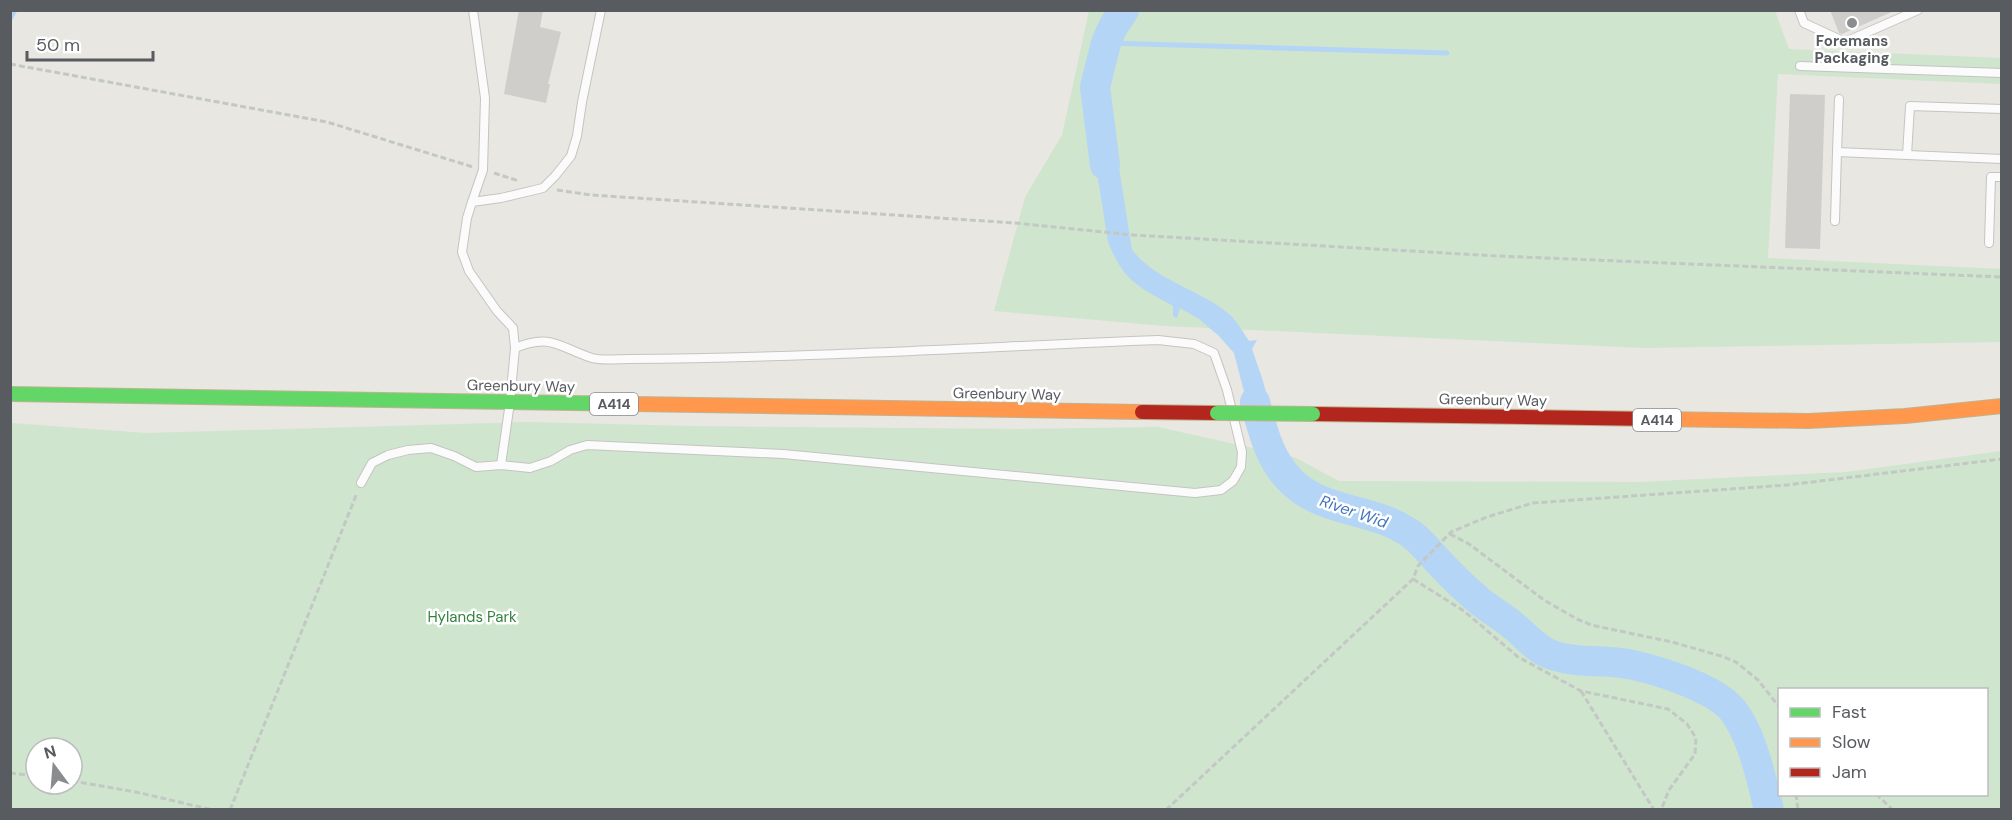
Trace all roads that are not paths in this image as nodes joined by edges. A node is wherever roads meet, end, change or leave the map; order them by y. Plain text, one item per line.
1 (473, 10) edge
2 (601, 10) edge
3 (1799, 10) edge
4 (1918, 10) edge
5 (1800, 66) dead end
6 (2001, 73) edge
7 (1839, 99) dead end
8 (2001, 109) edge
9 (1837, 152) junction
10 (1907, 155) junction
11 (2001, 159) edge
12 (2001, 177) edge
13 (472, 202) junction
14 (1835, 221) dead end
15 (1989, 243) dead end
16 (515, 348) junction
17 (10, 394) edge
18 (510, 402) junction
19 (2001, 406) edge
20 (501, 465) junction
21 (361, 483) road end

1 - 13 lane
2 - 13 lane
3 - 4 lane
5 - 6 lane
7 - 9 lane
8 - 10 lane
9 - 10 lane
9 - 14 lane
10 - 11 lane
12 - 15 lane
13 - 16 lane
16 - 18 lane
16 - 20 lane
17 - 18 highway, Greenbury Way / A414
18 - 19 highway, Greenbury Way / A414, bridge
18 - 20 lane
20 - 21 lane

